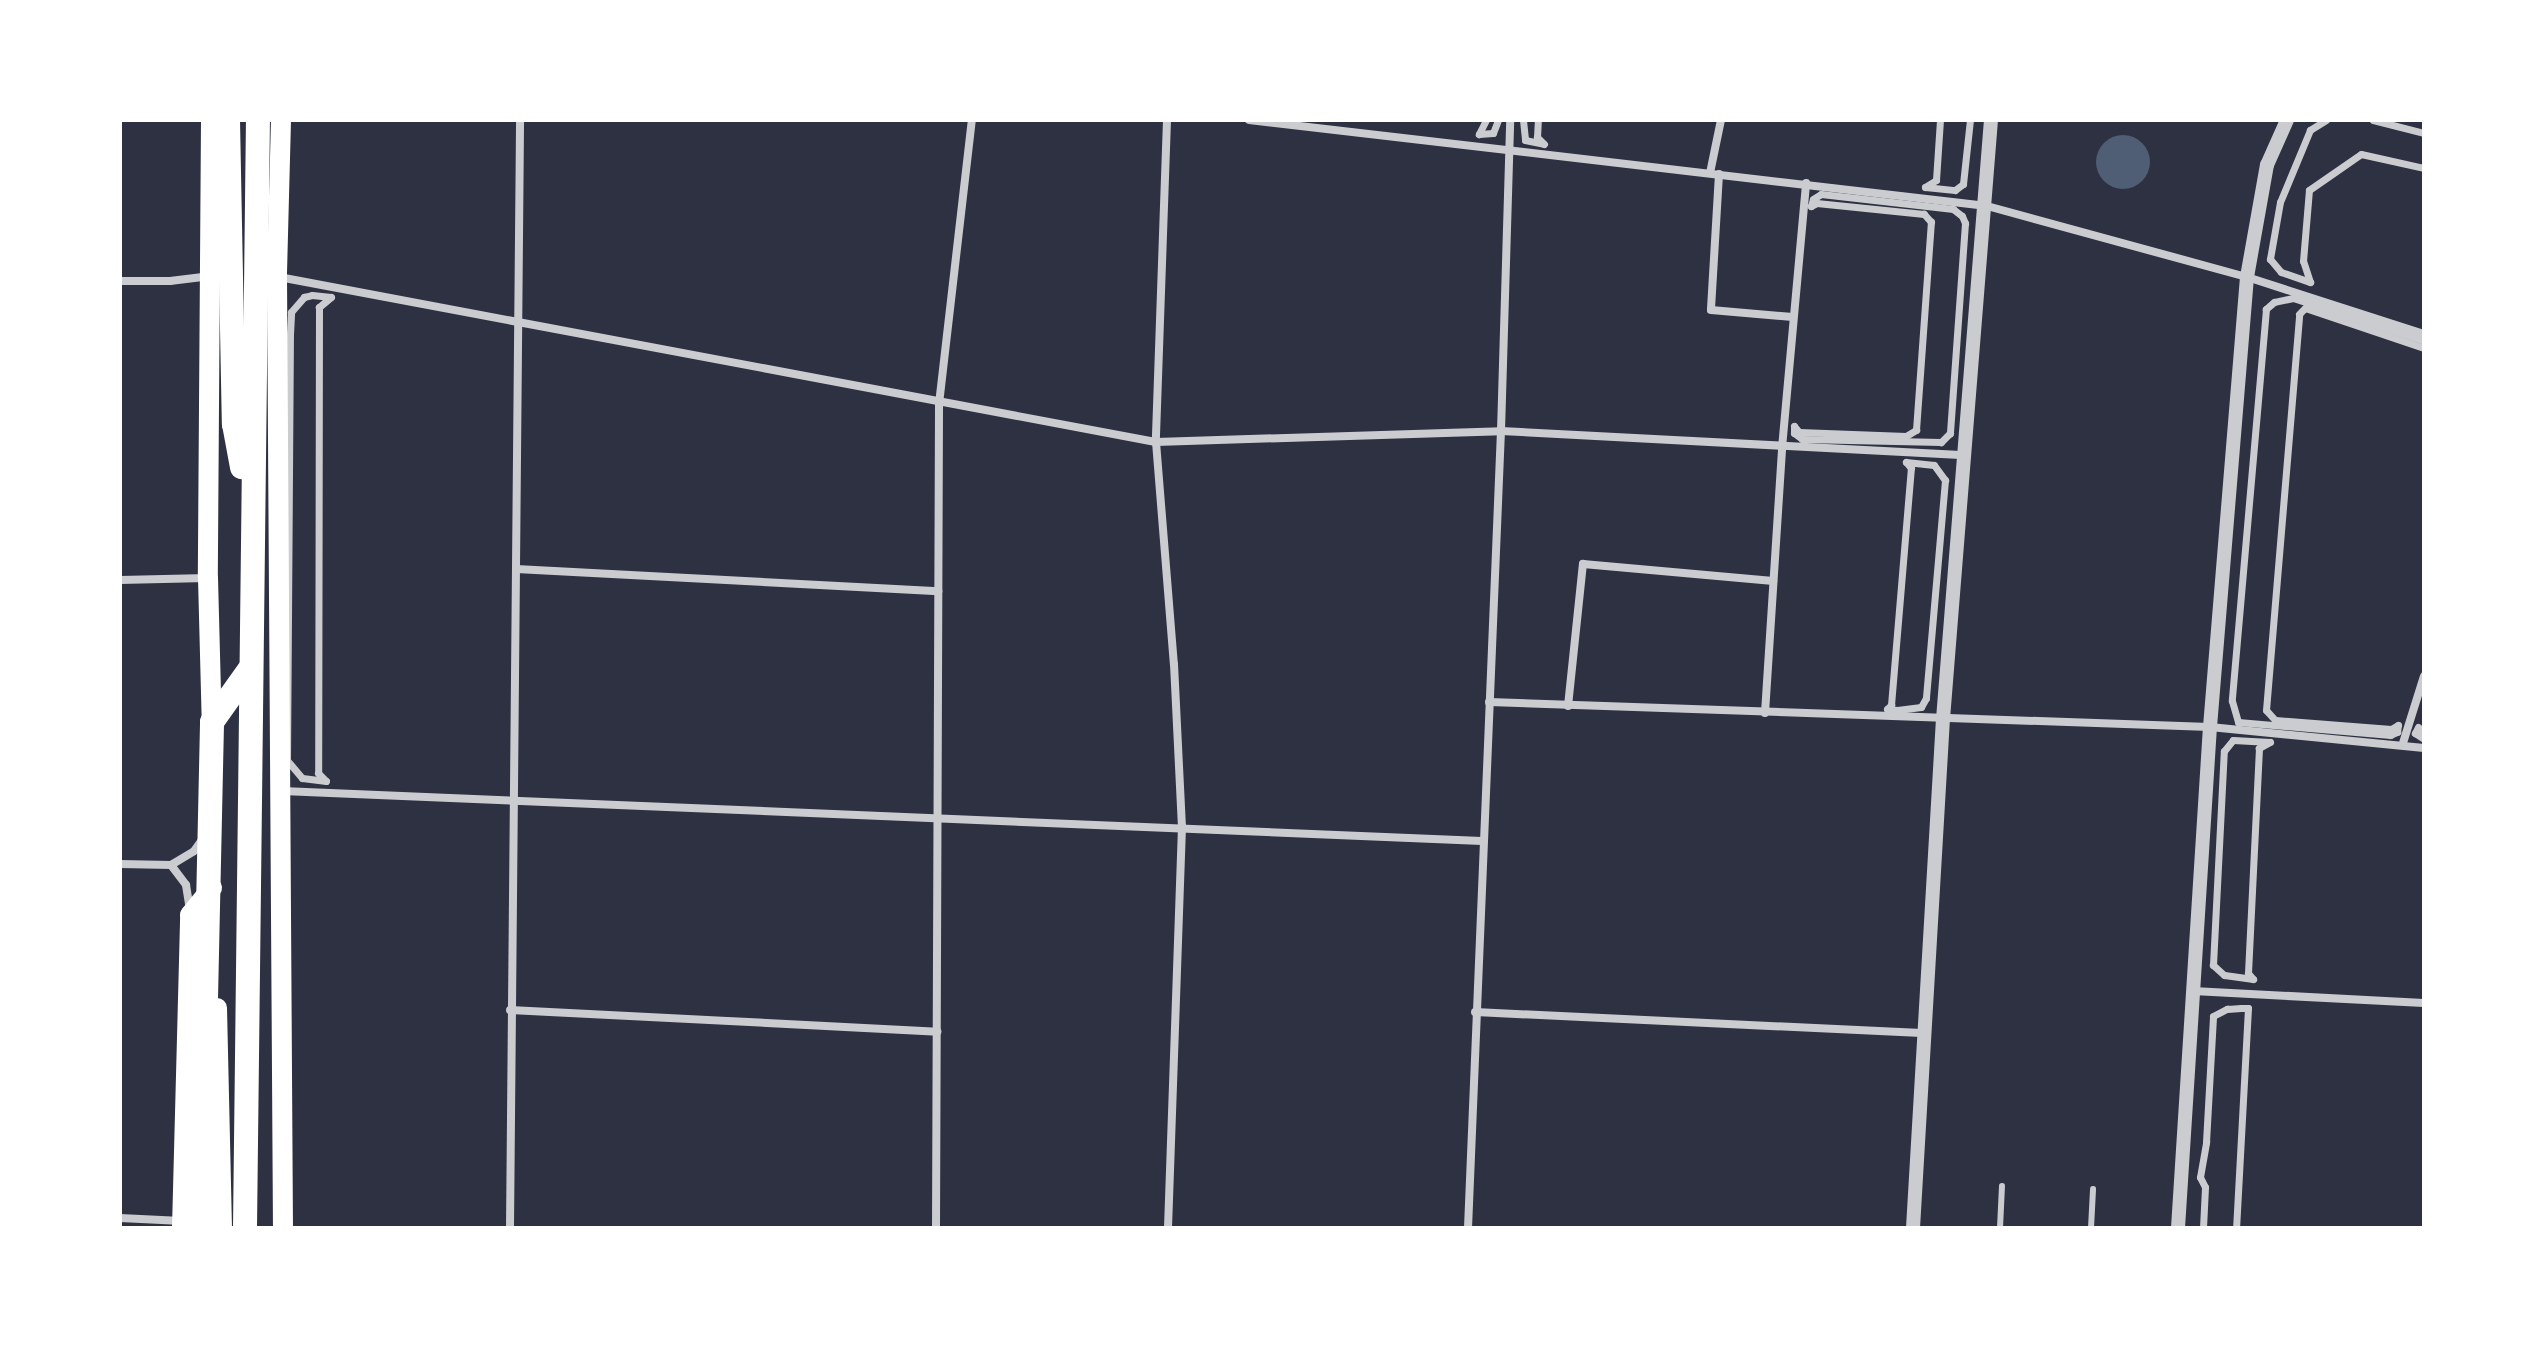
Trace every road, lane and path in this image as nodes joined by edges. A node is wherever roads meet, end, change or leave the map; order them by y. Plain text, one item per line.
1 (211, 120) edge
2 (228, 120) edge
3 (258, 120) edge
4 (281, 120) edge
5 (520, 120) edge
6 (972, 120) edge
7 (1167, 120) edge
8 (1249, 120) edge
9 (1486, 120) edge
10 (1498, 120) edge
11 (1510, 120) edge
12 (1523, 120) edge
13 (1538, 120) edge
14 (1721, 120) edge
15 (1940, 120) edge
16 (1970, 120) edge
17 (1991, 120) edge
18 (2287, 120) edge
19 (2326, 120) edge
20 (2373, 120) edge
21 (2424, 133) edge
22 (1509, 149) junction
23 (2424, 168) edge
24 (1715, 174) junction
25 (1806, 183) junction
26 (1987, 206) junction
27 (210, 276) junction
28 (277, 277) junction
29 (2247, 277) junction
30 (120, 281) edge
31 (319, 307) joint
32 (1793, 317) junction
33 (516, 325) junction
34 (2424, 334) edge
35 (2424, 341) edge
36 (2424, 348) edge
37 (939, 404) junction
38 (1916, 430) joint
39 (1501, 431) junction
40 (1156, 442) junction
41 (1782, 448) junction
42 (1966, 455) junction
43 (252, 516) junction
44 (516, 569) junction
45 (208, 578) junction
46 (120, 580) edge
47 (1773, 581) junction
48 (938, 591) junction
49 (249, 670) junction
50 (2424, 676) edge
51 (1489, 702) junction
52 (1891, 705) joint
53 (1568, 706) junction
54 (1765, 713) junction
55 (1943, 719) junction
56 (2210, 727) junction
57 (2424, 733) edge
58 (2424, 739) edge
59 (2403, 743) junction
60 (2259, 748) joint
61 (2424, 748) edge
62 (281, 791) junction
63 (513, 800) junction
64 (937, 817) junction
65 (215, 822) junction
66 (1182, 827) junction
67 (1482, 841) junction
68 (120, 864) edge
69 (171, 865) junction
70 (214, 885) junction
71 (190, 915) junction
72 (2193, 991) junction
73 (2424, 1003) edge
74 (510, 1010) junction
75 (1475, 1012) junction
76 (937, 1032) junction
77 (1922, 1033) junction
78 (2002, 1186) dead end
79 (2093, 1189) dead end
80 (120, 1218) edge
81 (209, 1226) edge
82 (259, 1228) edge
83 (283, 1228) edge
84 (510, 1228) edge
85 (936, 1228) edge
86 (1168, 1228) edge
87 (1468, 1228) edge
88 (1913, 1228) edge
89 (2000, 1228) edge
90 (2091, 1228) edge
91 (2178, 1228) edge
92 (2203, 1228) edge
93 (2236, 1228) edge

1 - 27 main road
2 - 43 highway
3 - 43 highway
4 - 28 main road
5 - 33 street
6 - 37 street
7 - 40 street
8 - 22 street
9 - 10 street
11 - 22 street
12 - 13 street
14 - 24 street
15 - 16 street
17 - 26 street
18 - 29 street
19 - 23 street
20 - 21 street
22 - 24 street
22 - 39 street
24 - 25 street
24 - 32 street
25 - 26 street
25 - 32 street
26 - 29 street
26 - 42 street
27 - 30 street
27 - 45 main road
28 - 33 street
28 - 62 main road
29 - 34 street
29 - 56 street
31 - 31 street
32 - 41 street
33 - 37 street
33 - 44 street
35 - 36 street
37 - 40 street
37 - 48 street
38 - 38 street
39 - 40 street
39 - 41 street
39 - 51 street
40 - 66 street
41 - 42 street
41 - 47 street
42 - 55 street
43 - 49 highway
44 - 48 street
44 - 63 street
45 - 46 street
45 - 65 main road
47 - 53 street
47 - 54 street
48 - 64 street
49 - 81 highway
49 - 81 highway
50 - 59 street
51 - 53 street
51 - 67 street
52 - 52 street
53 - 54 street
54 - 55 street
55 - 56 street
55 - 77 street
56 - 59 street
56 - 72 street
57 - 58 street
59 - 61 street
60 - 60 street
62 - 63 street
62 - 83 main road
63 - 64 street
63 - 74 street
64 - 66 street
64 - 76 street
65 - 69 street
65 - 70 main road
66 - 67 street
66 - 86 street
67 - 75 street
68 - 69 street
69 - 71 street
70 - 71 main road
70 - 81 main road
71 - 81 main road
72 - 73 street
72 - 91 street
74 - 76 street
74 - 84 street
75 - 77 street
75 - 87 street
76 - 85 street
77 - 88 street
78 - 89 lane
79 - 90 lane
80 - 81 street
81 - 82 street
92 - 93 street

